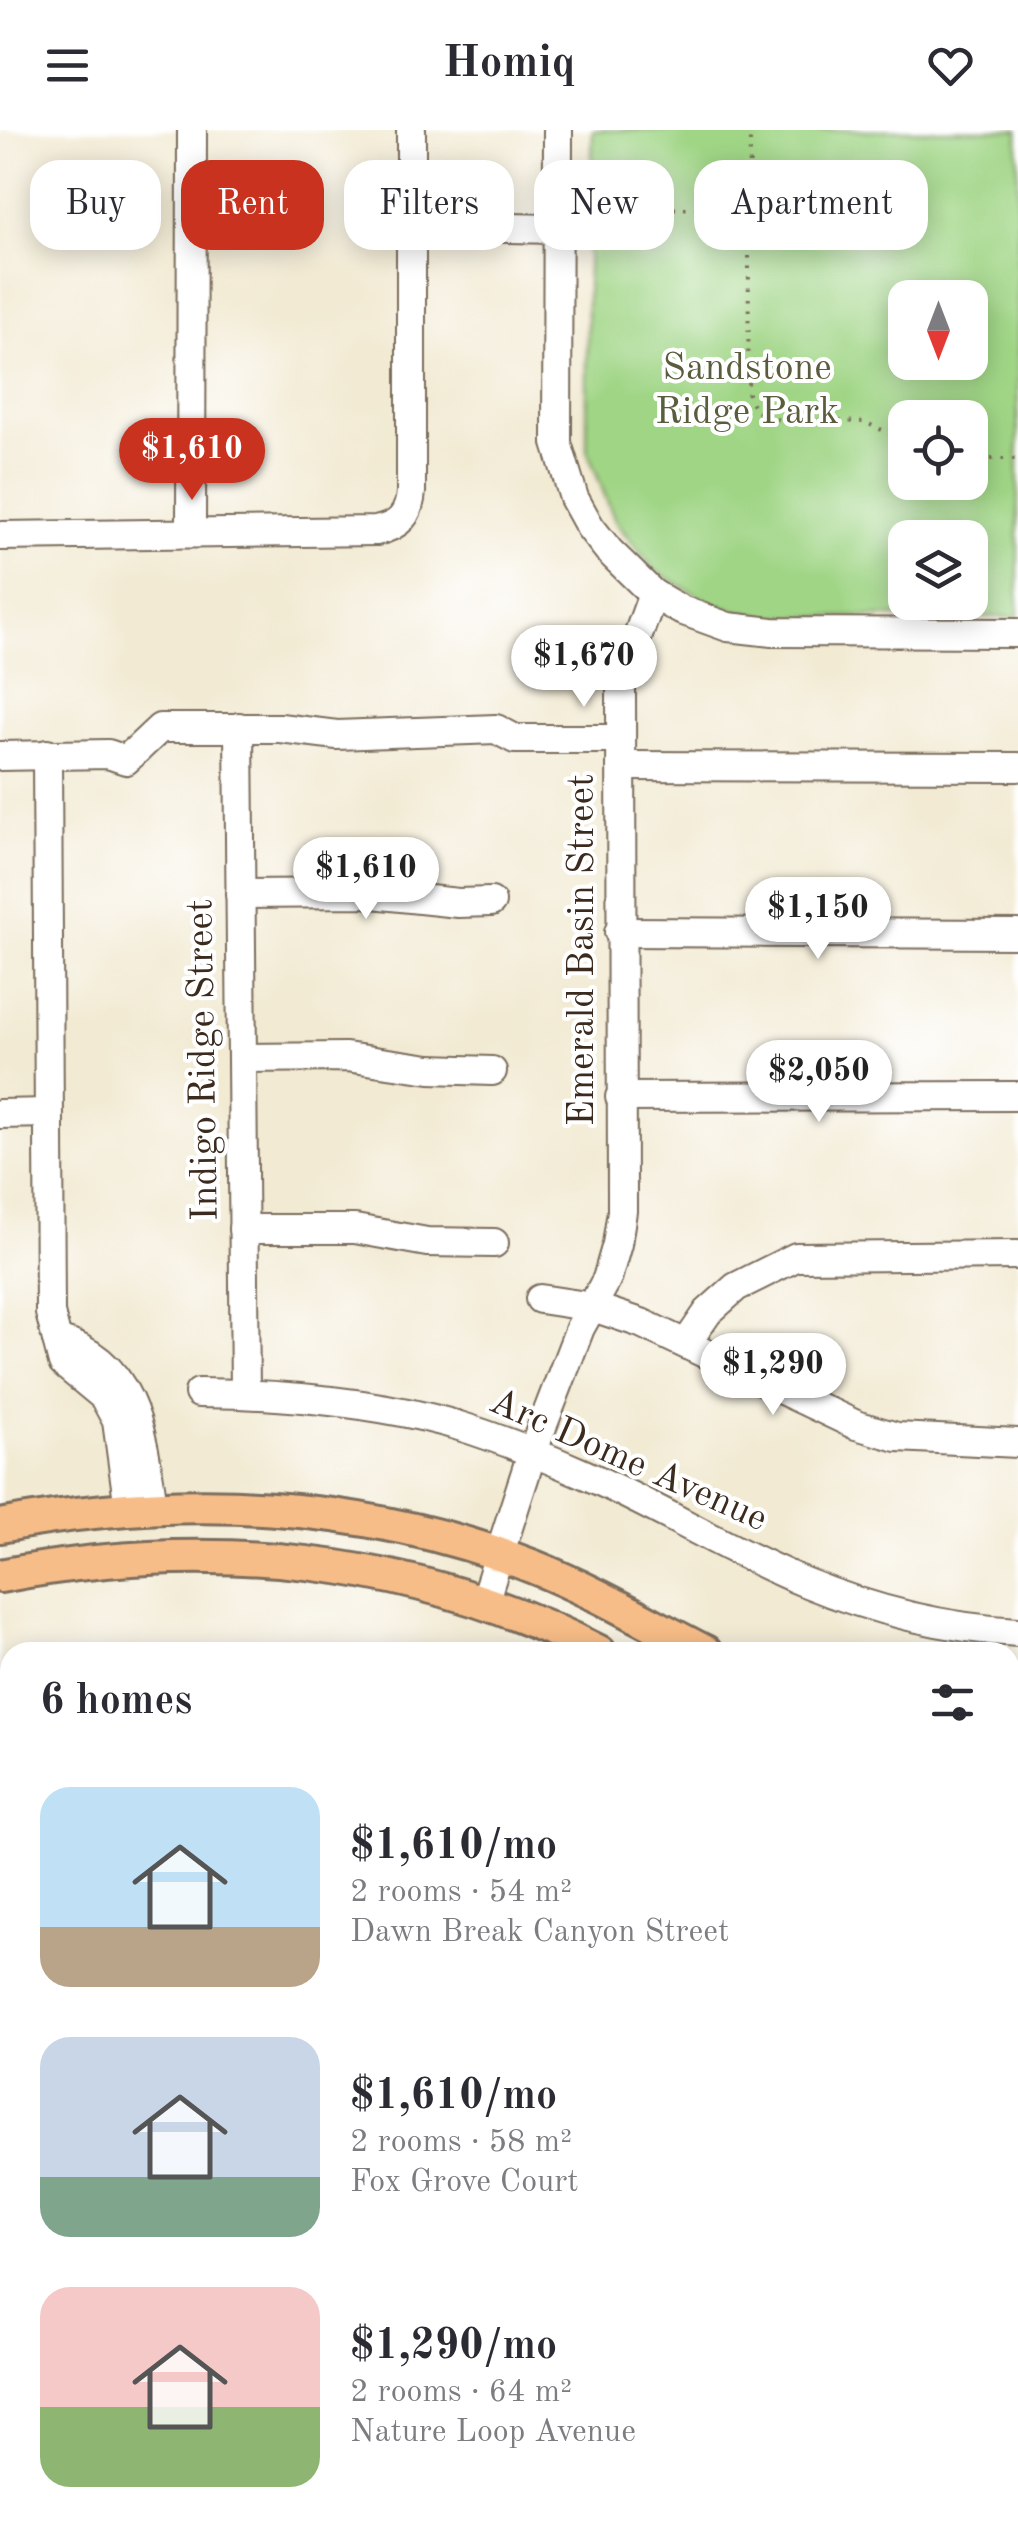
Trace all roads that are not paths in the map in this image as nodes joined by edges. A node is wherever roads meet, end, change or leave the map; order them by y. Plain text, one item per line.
1 (192, 130) edge
2 (411, 130) edge
3 (558, 130) edge
4 (411, 160) edge
5 (558, 160) edge
6 (410, 250) edge
7 (557, 250) edge
8 (191, 532) junction
9 (0, 536) edge
10 (653, 594) junction
11 (1018, 633) edge
12 (239, 726) junction
13 (620, 752) junction
14 (47, 754) junction
15 (0, 756) edge
16 (1018, 767) edge
17 (240, 894) junction
18 (492, 902) dead end
19 (619, 932) junction
20 (1018, 934) edge
21 (242, 1058) junction
22 (492, 1072) dead end
23 (1018, 1096) edge
24 (620, 1098) junction
25 (0, 1114) edge
26 (48, 1114) junction
27 (244, 1229) junction
28 (494, 1243) dead end
29 (1018, 1255) edge
30 (540, 1299) dead end
31 (593, 1307) junction
32 (686, 1344) junction
33 (199, 1393) dead end
34 (245, 1394) junction
35 (1018, 1443) edge
36 (532, 1453) junction
37 (141, 1507) junction
38 (0, 1526) edge
39 (499, 1555) junction
40 (0, 1576) edge
41 (484, 1602) junction
42 (1018, 1632) edge
43 (577, 1642) edge
44 (685, 1642) edge

1 - 8 street
2 - 4 street
3 - 5 street
6 - 8 street
7 - 10 street
8 - 9 street
10 - 11 street
10 - 13 street, Emerald Basin Street
12 - 13 street
12 - 14 street
12 - 17 street, Indigo Ridge Street
13 - 16 street
13 - 19 street, Emerald Basin Street
14 - 15 street
14 - 26 street
17 - 18 street
17 - 21 street, Indigo Ridge Street
19 - 20 street
19 - 24 street, Emerald Basin Street
21 - 22 street
21 - 27 street, Indigo Ridge Street
23 - 24 street
24 - 31 street, Emerald Basin Street
25 - 26 street
26 - 37 street
27 - 28 street
27 - 34 street, Indigo Ridge Street
29 - 32 street
30 - 31 street
31 - 32 street
31 - 36 street, Emerald Basin Street
32 - 35 street
33 - 34 street, Arc Dome Avenue
34 - 36 street, Arc Dome Avenue
36 - 39 street, Emerald Basin Street
36 - 42 street, Arc Dome Avenue
37 - 38 main road
37 - 39 main road
39 - 41 street, Emerald Basin Street
39 - 44 main road
40 - 41 main road
41 - 43 main road

